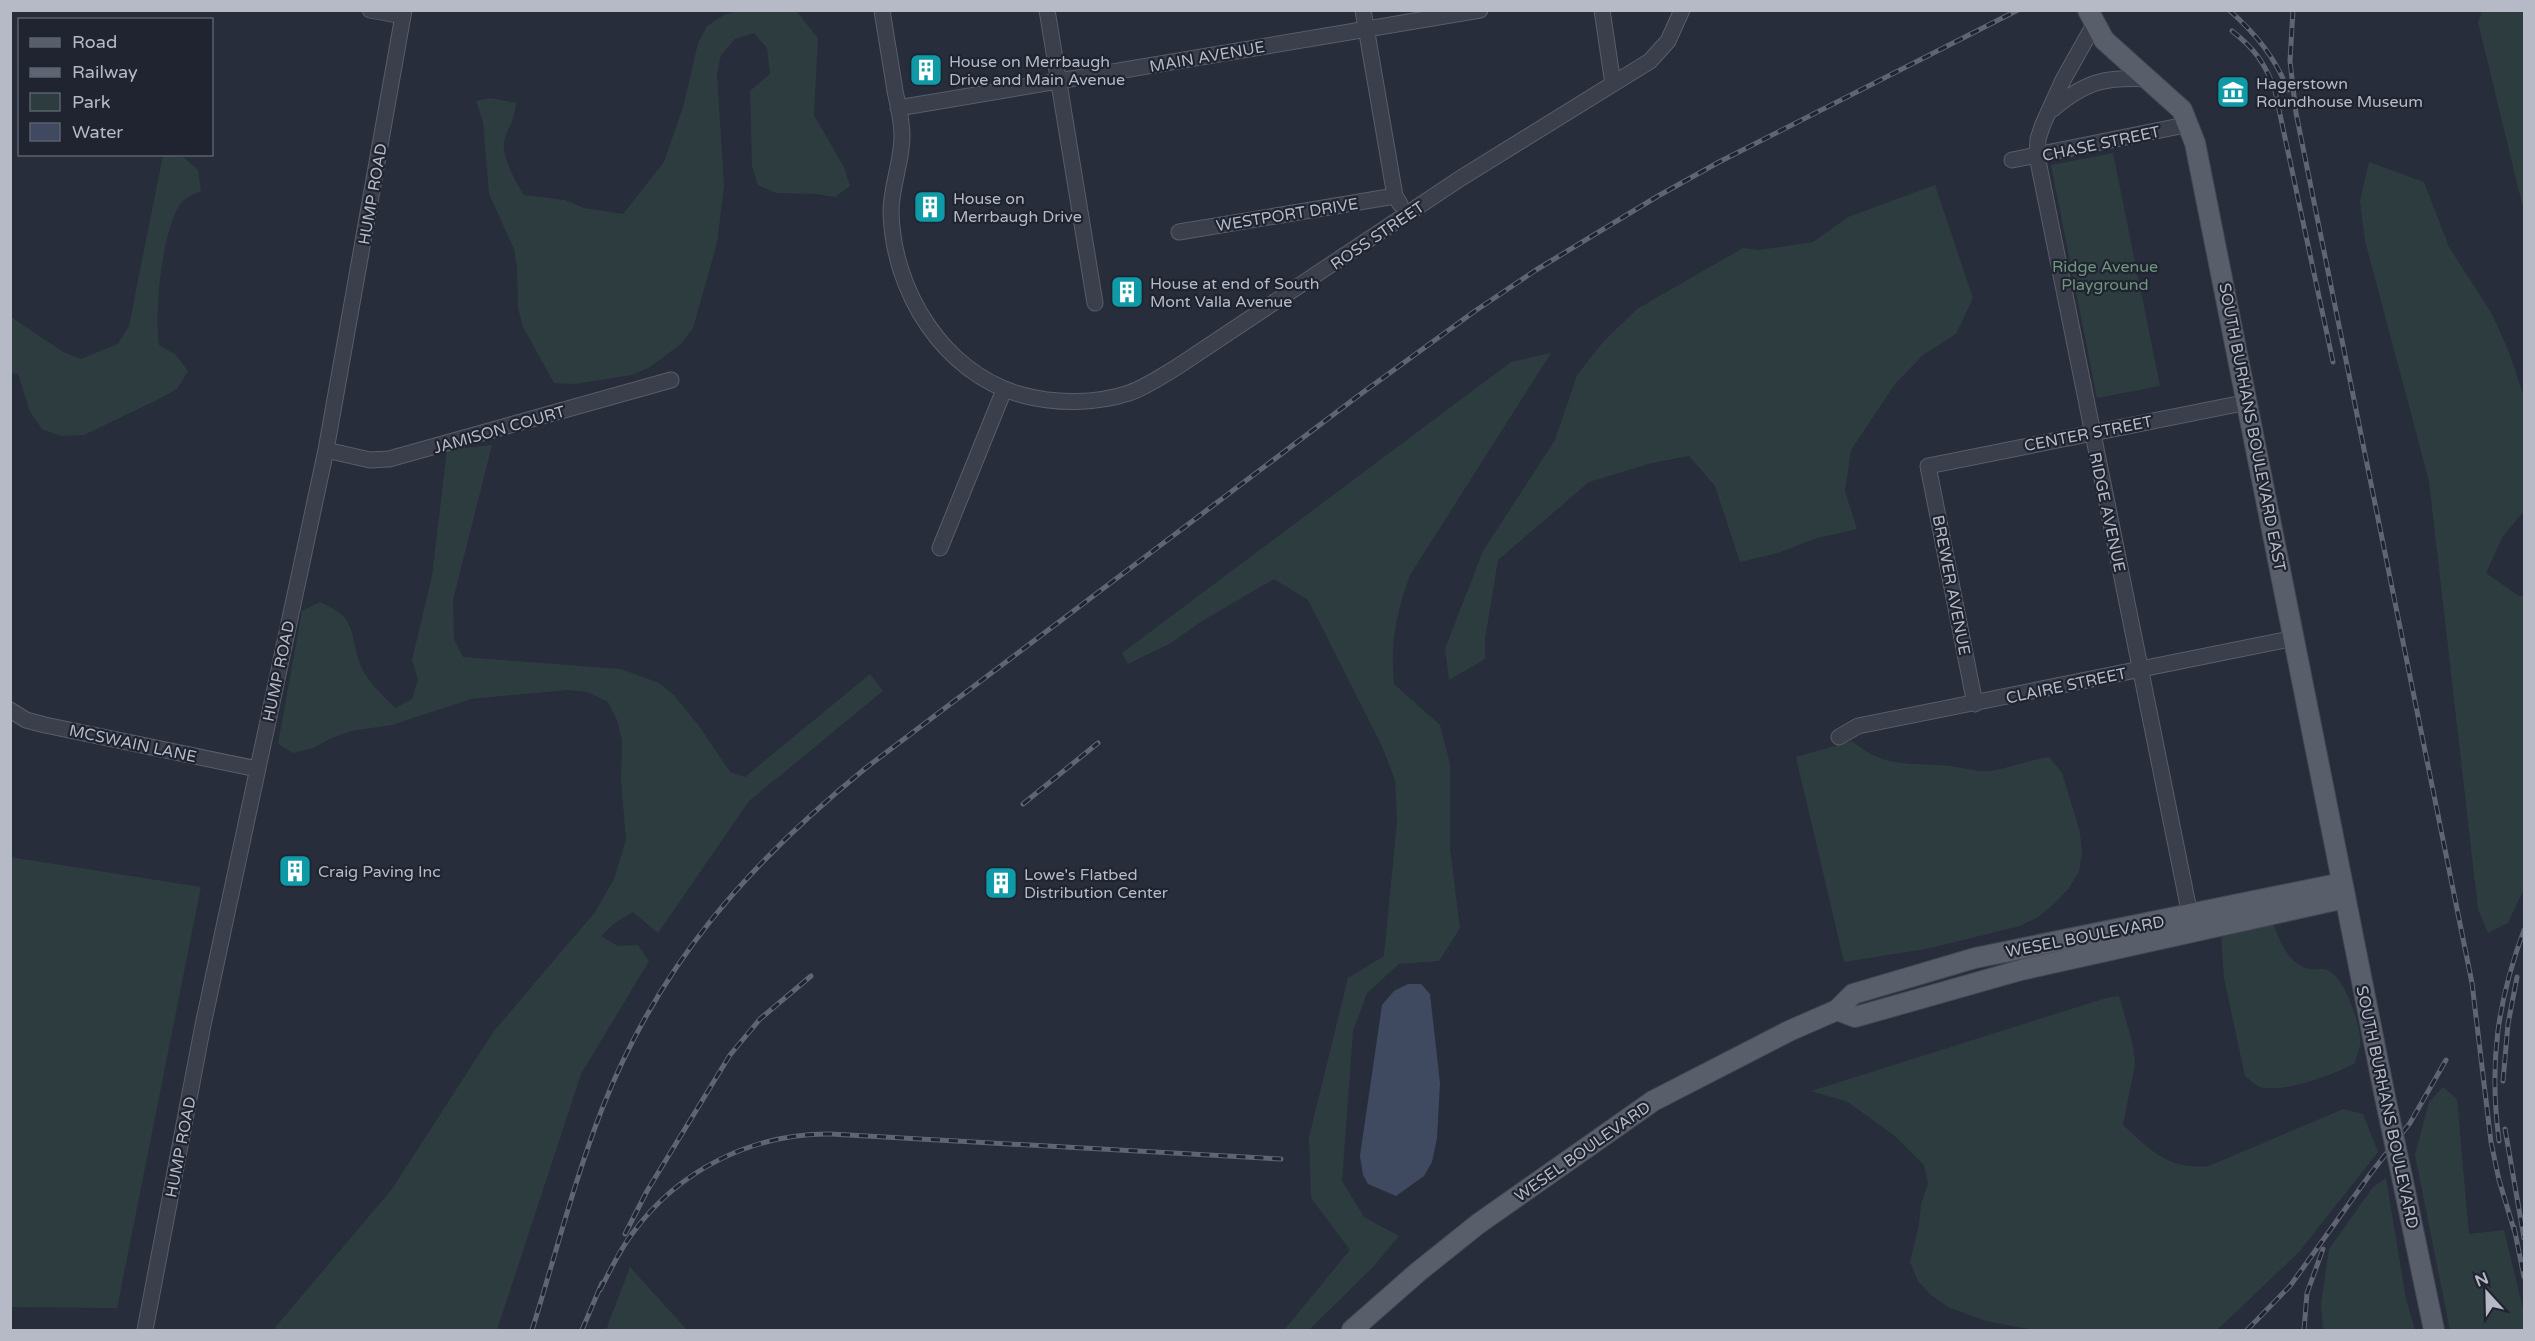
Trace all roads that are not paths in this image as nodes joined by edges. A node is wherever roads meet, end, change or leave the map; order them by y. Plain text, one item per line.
1 (370, 10) edge
2 (882, 10) edge
3 (1047, 10) edge
4 (1363, 10) edge
5 (1480, 10) edge
6 (1602, 10) edge
7 (1682, 10) edge
8 (404, 13) edge
9 (2091, 18) edge
10 (1366, 30) junction
11 (2150, 79) junction
12 (1058, 81) junction
13 (1613, 84) junction
14 (898, 108) junction
15 (2050, 111) junction
16 (2190, 124) junction
17 (2037, 156) junction
18 (2012, 160) dead end
19 (1395, 196) junction
20 (1406, 215) junction
21 (1179, 232) dead end
22 (1095, 303) dead end
23 (671, 380) dead end
24 (1004, 390) junction
25 (2248, 402) junction
26 (2091, 433) junction
27 (326, 450) junction
28 (1928, 466) joint
29 (940, 548) dead end
30 (2295, 638) junction
31 (2140, 670) junction
32 (1975, 704) junction
33 (10, 710) edge
34 (1839, 737) dead end
35 (257, 769) junction
36 (2343, 891) junction
37 (2190, 915) junction
38 (1837, 1010) junction
39 (145, 1330) edge
40 (1352, 1330) edge
41 (2434, 1330) edge

1 - 8 street
2 - 14 street, ROSS STREET
3 - 12 street
4 - 10 street
5 - 10 street, MAIN AVENUE
6 - 13 street
7 - 13 street, ROSS STREET
8 - 27 street, HUMP ROAD
9 - 11 main road, SOUTH BURHANS BOULEVARD EAST
9 - 15 street, RIDGE AVENUE
10 - 12 street, MAIN AVENUE
10 - 19 street
11 - 15 street, RIDGE AVENUE
11 - 16 main road, SOUTH BURHANS BOULEVARD EAST
12 - 14 street, MAIN AVENUE
12 - 22 street
13 - 20 street, ROSS STREET
14 - 24 street, ROSS STREET
15 - 17 street, RIDGE AVENUE
16 - 17 street, CHASE STREET
16 - 25 main road, SOUTH BURHANS BOULEVARD EAST
17 - 18 street, CHASE STREET
17 - 26 street, RIDGE AVENUE
19 - 20 street
19 - 21 street, WESTPORT DRIVE
20 - 24 street, ROSS STREET
23 - 27 street, JAMISON COURT
24 - 29 street
25 - 26 street, CENTER STREET
25 - 30 main road, SOUTH BURHANS BOULEVARD EAST
26 - 28 street, CENTER STREET
26 - 31 street, RIDGE AVENUE
27 - 35 street, HUMP ROAD
28 - 32 street, BREWER AVENUE
30 - 31 street, CLAIRE STREET
30 - 36 main road, SOUTH BURHANS BOULEVARD EAST
31 - 32 street, CLAIRE STREET
31 - 37 street, RIDGE AVENUE
32 - 34 street, CLAIRE STREET
33 - 35 street, MCSWAIN LANE
35 - 39 street, HUMP ROAD
36 - 37 main road, WESEL BOULEVARD
36 - 38 main road, WESEL BOULEVARD
36 - 41 main road, SOUTH BURHANS BOULEVARD, bridge
37 - 38 main road, WESEL BOULEVARD
38 - 40 main road, WESEL BOULEVARD

